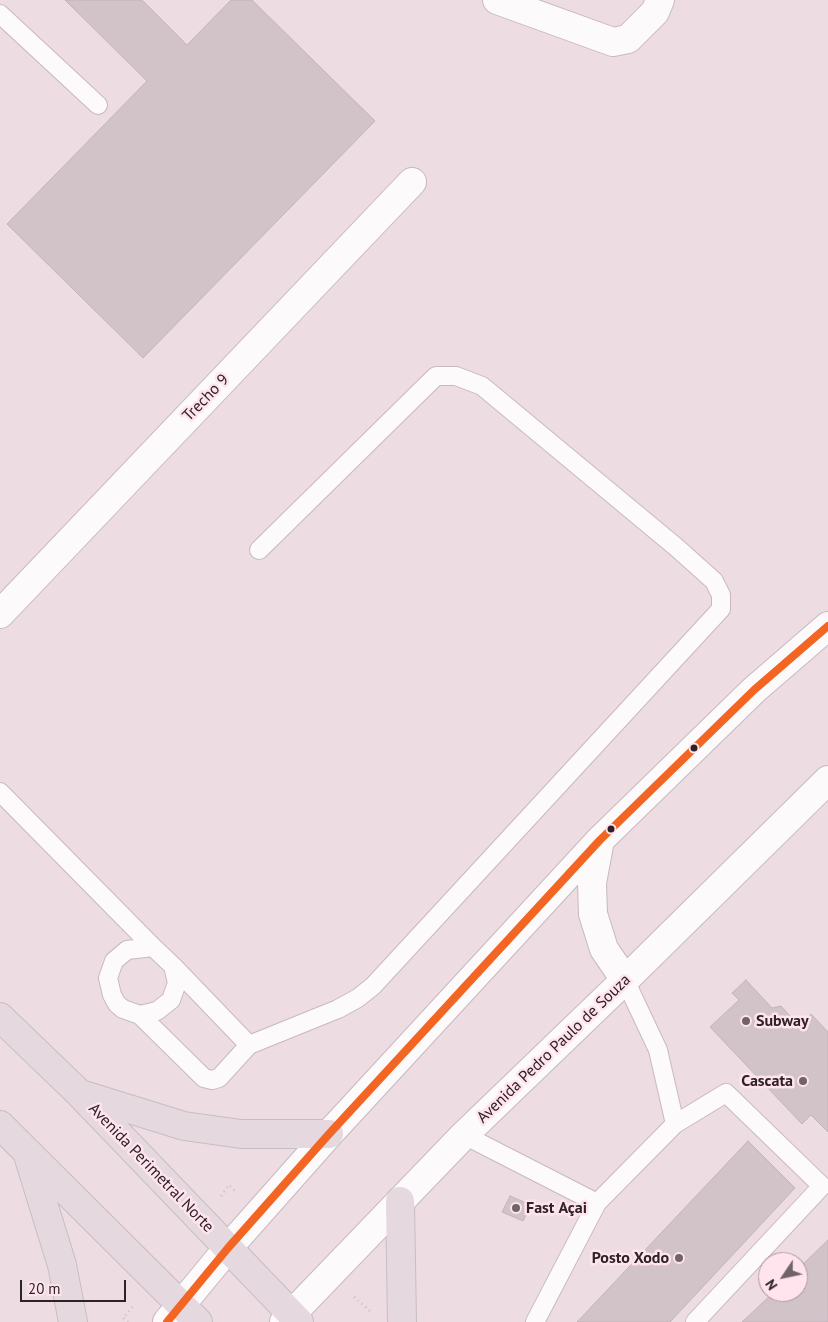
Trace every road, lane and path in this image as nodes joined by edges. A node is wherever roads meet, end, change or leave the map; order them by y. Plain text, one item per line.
1 (497, 0) edge
2 (660, 0) edge
3 (0, 14) edge
4 (98, 105) dead end
5 (412, 182) dead end
6 (259, 550) dead end
7 (0, 614) edge
8 (824, 631) edge
9 (828, 780) edge
10 (0, 792) edge
11 (600, 840) junction
12 (153, 947) junction
13 (173, 966) junction
14 (625, 980) junction
15 (140, 1015) junction
16 (0, 1016) edge
17 (249, 1045) junction
18 (80, 1094) junction
19 (675, 1124) junction
20 (0, 1125) edge
21 (329, 1134) junction
22 (464, 1134) junction
23 (27, 1151) junction
24 (400, 1201) junction
25 (597, 1202) junction
26 (228, 1248) junction
27 (182, 1316) edge
28 (292, 1319) edge
29 (73, 1322) edge
30 (402, 1322) edge
31 (535, 1322) edge
32 (695, 1322) edge

1 - 2 main road
3 - 4 lane
5 - 7 main road, Trecho 9
6 - 17 lane
8 - 11 main road
9 - 14 main road, Avenida Pedro Paulo de Souza
10 - 12 lane
11 - 14 main road
11 - 21 main road
12 - 13 lane
12 - 15 lane
13 - 15 lane
13 - 17 lane
14 - 19 lane
14 - 22 main road, Avenida Pedro Paulo de Souza
15 - 17 lane
16 - 18 highway, Avenida Perimetral Norte
18 - 21 highway
18 - 26 highway, Avenida Perimetral Norte
19 - 25 lane
19 - 32 lane
20 - 23 highway
21 - 26 main road
22 - 24 main road, Avenida Pedro Paulo de Souza
22 - 25 lane
23 - 27 highway
23 - 29 highway
24 - 28 main road, Avenida Pedro Paulo de Souza
24 - 30 highway
25 - 31 lane
26 - 27 main road
26 - 28 highway, Avenida Perimetral Norte

